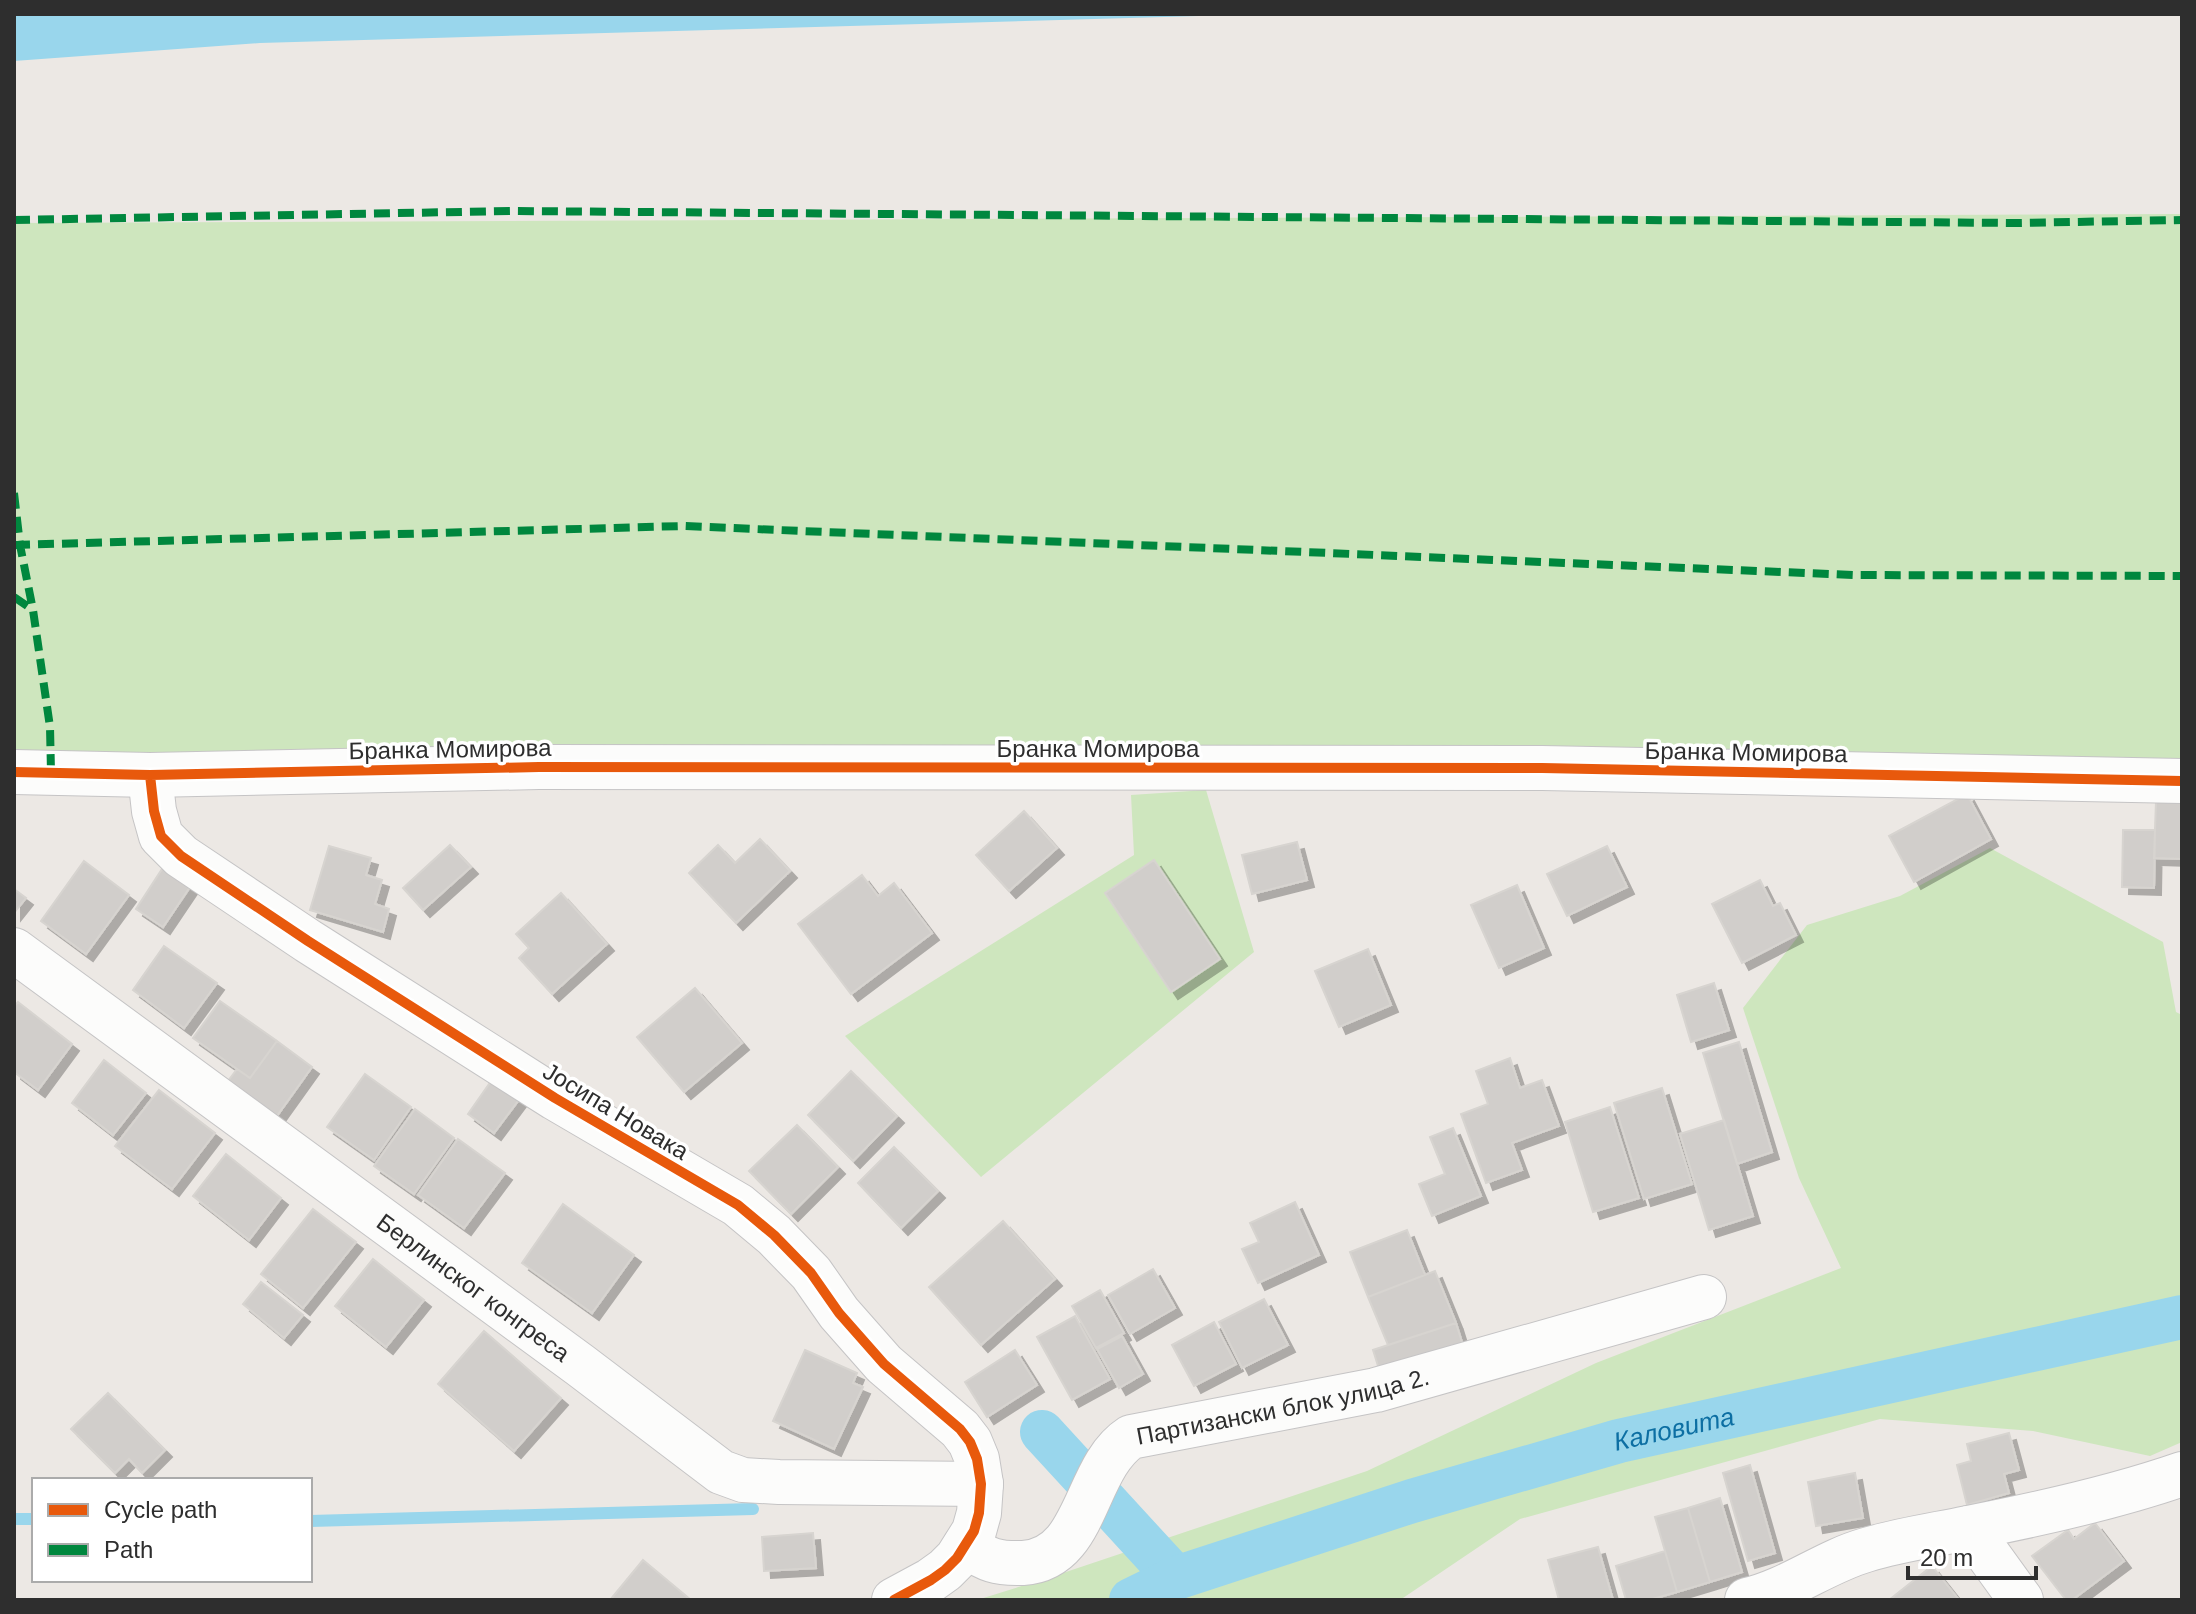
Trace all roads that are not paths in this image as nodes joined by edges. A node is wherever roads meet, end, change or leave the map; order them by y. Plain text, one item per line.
1 (14, 772) edge
2 (150, 775) junction
3 (2182, 781) edge
4 (14, 950) edge
5 (1704, 1297) dead end
6 (2182, 1474) edge
7 (981, 1484) junction
8 (1969, 1528) junction
9 (965, 1546) junction
10 (894, 1600) edge
11 (1747, 1600) edge
12 (2021, 1600) edge

1 - 2 street, Бранка Момирова
2 - 3 street, Бранка Момирова
2 - 7 street, Јосипа Новака
4 - 7 street, Берлинског конгреса
5 - 9 street, Партизански блок улица 2.
6 - 8 street
7 - 9 street, Јосипа Новака
8 - 11 street
8 - 12 street
9 - 10 street

